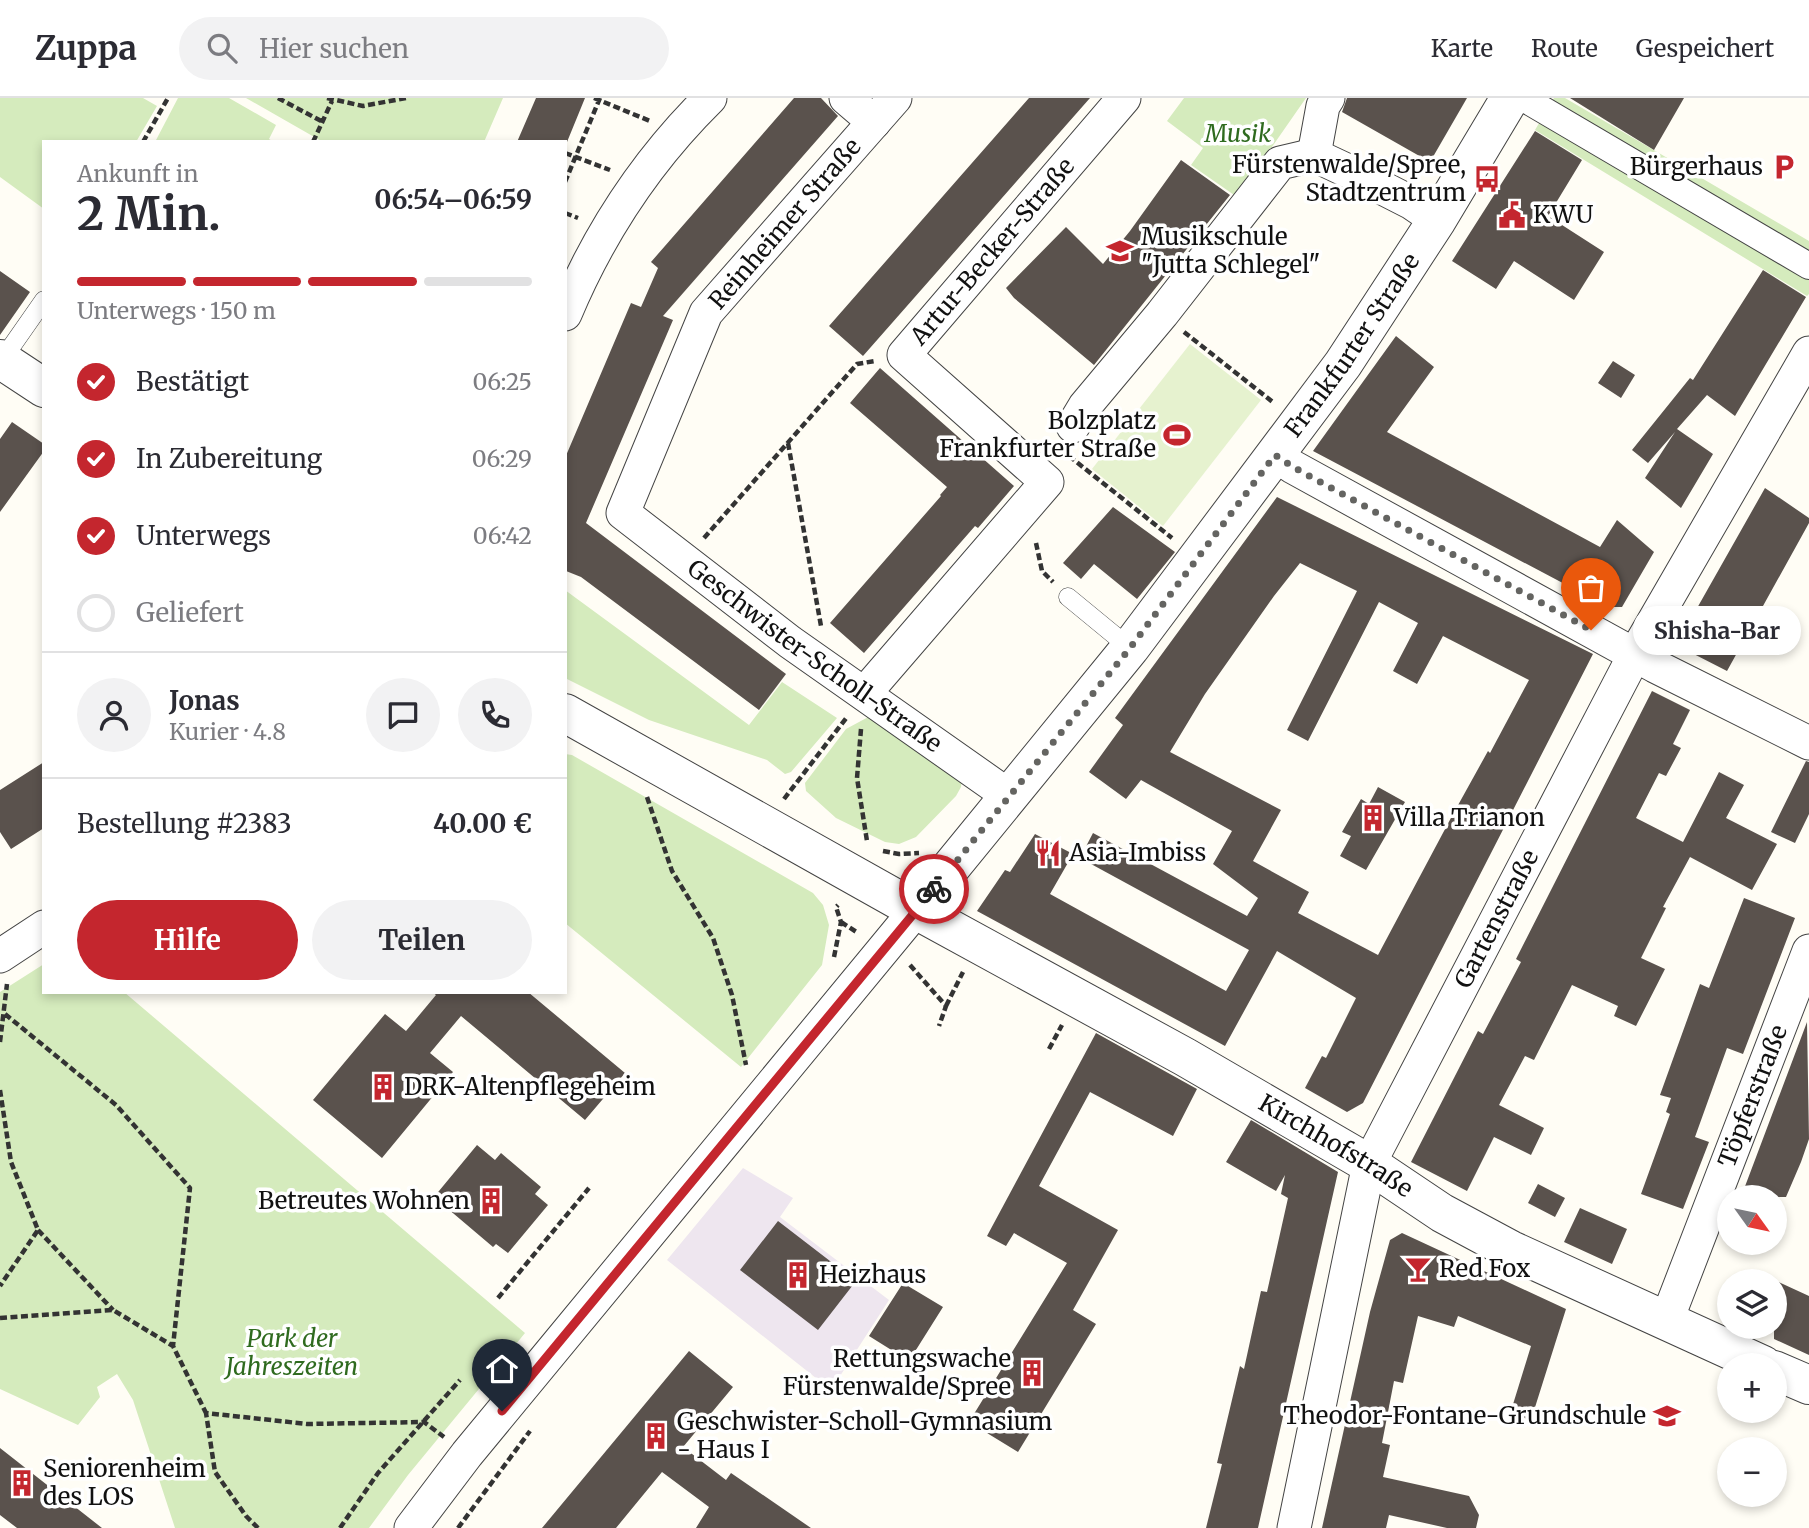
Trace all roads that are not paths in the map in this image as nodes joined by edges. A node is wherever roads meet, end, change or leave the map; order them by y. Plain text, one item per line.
1 (846, 98) edge
2 (1124, 98) edge
3 (1328, 98) edge
4 (1510, 98) edge
5 (1522, 98) edge
6 (700, 101) edge
7 (884, 110) edge
8 (1314, 156) junction
9 (1437, 220) junction
10 (1809, 266) edge
11 (42, 303) edge
12 (567, 309) edge
13 (1809, 353) edge
14 (1, 359) edge
15 (42, 387) edge
16 (1073, 426) road end
17 (1275, 455) junction
18 (623, 513) joint
19 (1068, 597) road end
20 (1130, 648) junction
21 (1635, 654) junction
22 (865, 693) junction
23 (567, 714) edge
24 (1809, 743) edge
25 (1009, 796) junction
26 (916, 910) junction
27 (42, 928) edge
28 (1809, 951) edge
29 (0, 955) edge
30 (1369, 1164) junction
31 (1666, 1322) junction
32 (1736, 1353) edge
33 (1787, 1376) edge
34 (1809, 1385) edge
35 (411, 1528) edge
36 (1294, 1528) edge

1 - 7 street
2 - 22 street, Artur-Becker-Straße
3 - 8 street
4 - 9 street, Frankfurter Straße
5 - 10 street
6 - 12 street
7 - 18 street, Reinheimer Straße
8 - 9 street
8 - 16 street
9 - 17 street, Frankfurter Straße
11 - 14 lane
13 - 21 street, Gartenstraße
14 - 15 street
17 - 20 street, Frankfurter Straße
17 - 21 street
18 - 22 street, Geschwister-Scholl-Straße
19 - 20 lane
20 - 25 street, Frankfurter Straße
21 - 24 street
21 - 30 street, Gartenstraße
22 - 25 street, Geschwister-Scholl-Straße
23 - 26 street
25 - 26 street, Frankfurter Straße
26 - 30 street, Kirchhofstraße
26 - 35 street, Frankfurter Straße
27 - 29 street
28 - 31 street, Töpferstraße
30 - 31 street, Kirchhofstraße
30 - 36 street, Gartenstraße
31 - 32 street, Kirchhofstraße
33 - 34 street

